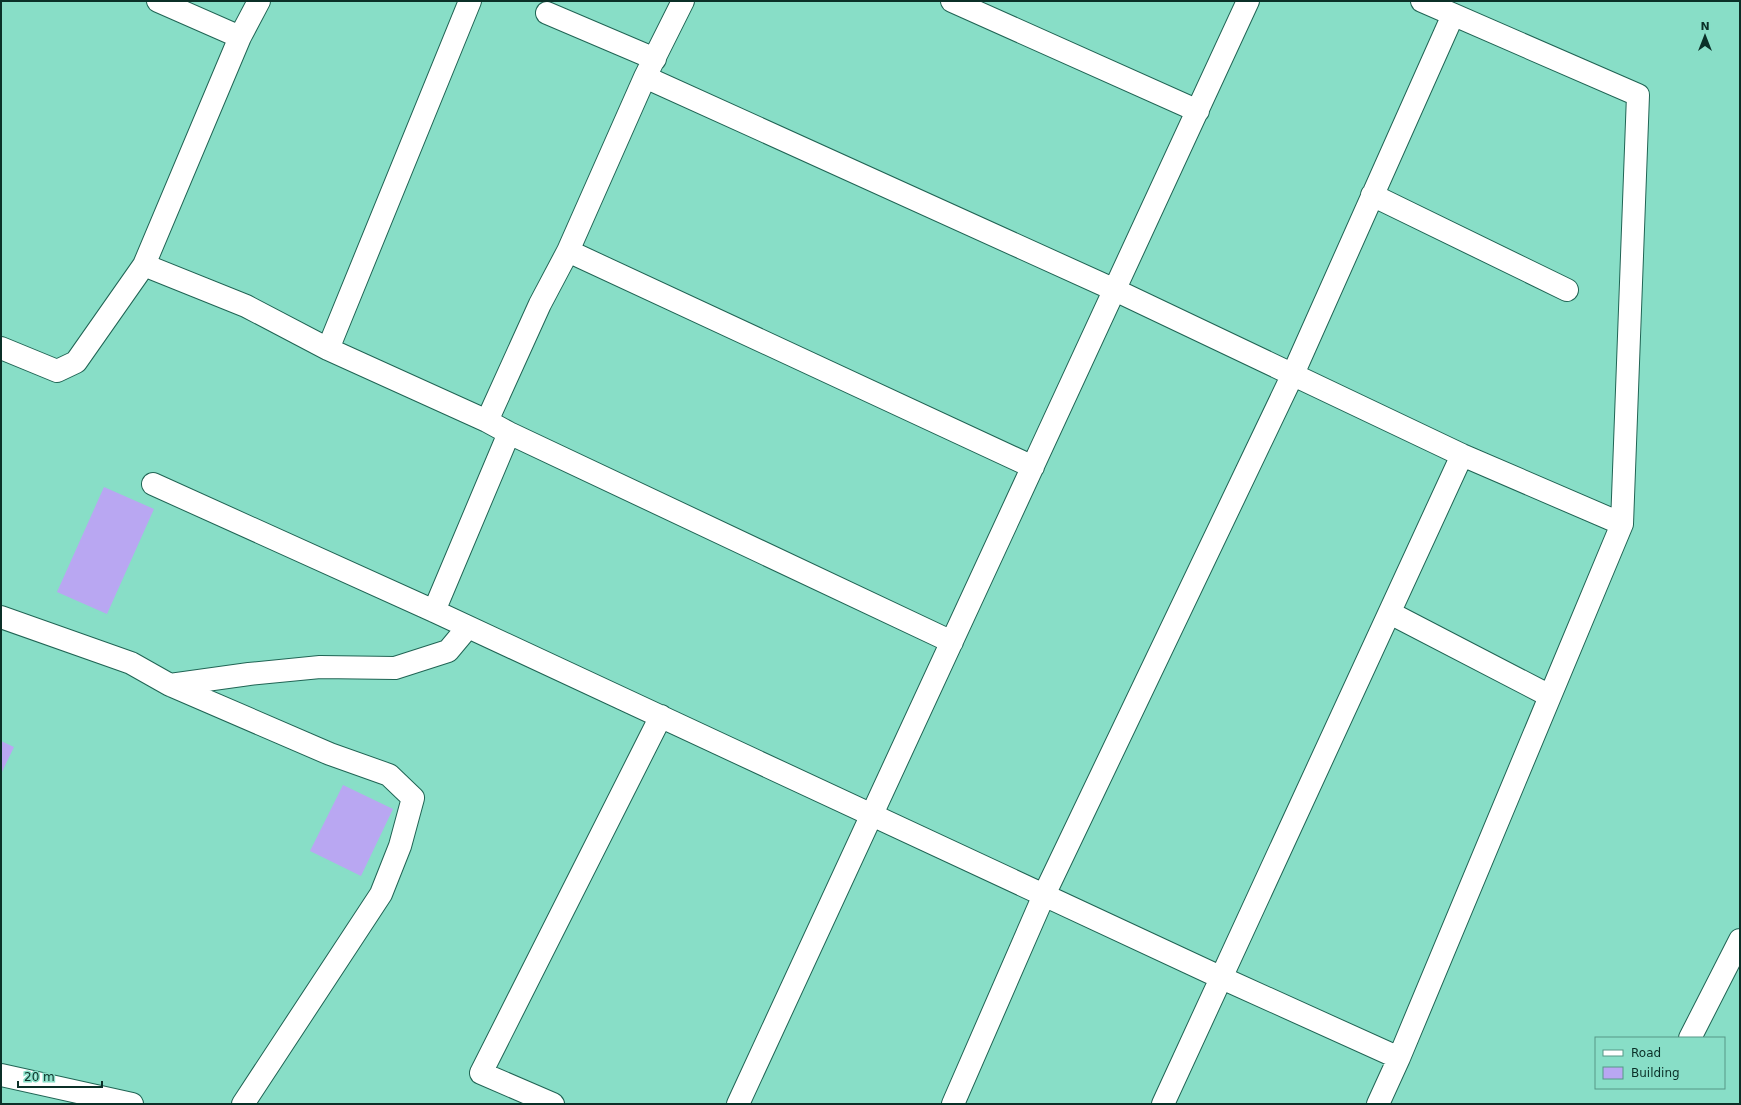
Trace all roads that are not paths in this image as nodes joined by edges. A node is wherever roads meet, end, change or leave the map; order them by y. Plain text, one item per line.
1 (158, 1) edge
2 (259, 1) edge
3 (470, 1) edge
4 (683, 1) edge
5 (952, 1) edge
6 (1248, 1) edge
7 (1422, 1) edge
8 (547, 13) dead end
9 (1453, 15) junction
10 (240, 37) junction
11 (650, 68) junction
12 (1198, 111) junction
13 (1372, 195) junction
14 (568, 251) junction
15 (144, 265) junction
16 (1115, 290) junction
17 (1567, 290) dead end
18 (1, 348) edge
19 (328, 349) junction
20 (1293, 374) junction
21 (487, 421) junction
22 (509, 433) junction
23 (1462, 455) junction
24 (1033, 467) junction
25 (153, 484) dead end
26 (1622, 524) junction
27 (434, 611) junction
28 (1390, 613) junction
29 (1, 617) edge
30 (468, 627) junction
31 (952, 642) junction
32 (170, 685) junction
33 (1550, 696) junction
34 (661, 716) junction
35 (871, 815) junction
36 (1044, 895) junction
37 (1740, 940) edge
38 (1222, 978) junction
39 (1691, 1037) edge
40 (1399, 1058) junction
41 (1, 1075) edge
42 (132, 1104) edge
43 (243, 1104) edge
44 (553, 1104) edge
45 (738, 1104) edge
46 (953, 1104) edge
47 (1163, 1104) edge
48 (1378, 1104) edge

1 - 10 street
2 - 10 street
3 - 19 street
4 - 11 street
5 - 12 street
6 - 12 street
7 - 9 street
8 - 11 street
9 - 13 street
9 - 26 street
10 - 15 street
11 - 14 street
11 - 16 street
12 - 16 street
13 - 17 street
13 - 20 street
14 - 21 street
14 - 24 street
15 - 18 street
15 - 19 street
16 - 20 street
16 - 24 street
19 - 21 street
20 - 23 street
20 - 36 street
21 - 22 street
22 - 27 street
22 - 31 street
23 - 26 street
23 - 28 street
24 - 31 street
25 - 27 street
26 - 33 street
27 - 30 street
28 - 33 street
28 - 38 street
29 - 32 street
30 - 32 street
30 - 34 street
31 - 35 street
32 - 43 street
33 - 40 street
34 - 35 street
34 - 44 street
35 - 36 street
35 - 45 street
36 - 38 street
36 - 46 street
37 - 39 street
38 - 40 street
38 - 47 street
40 - 48 street
41 - 42 street

